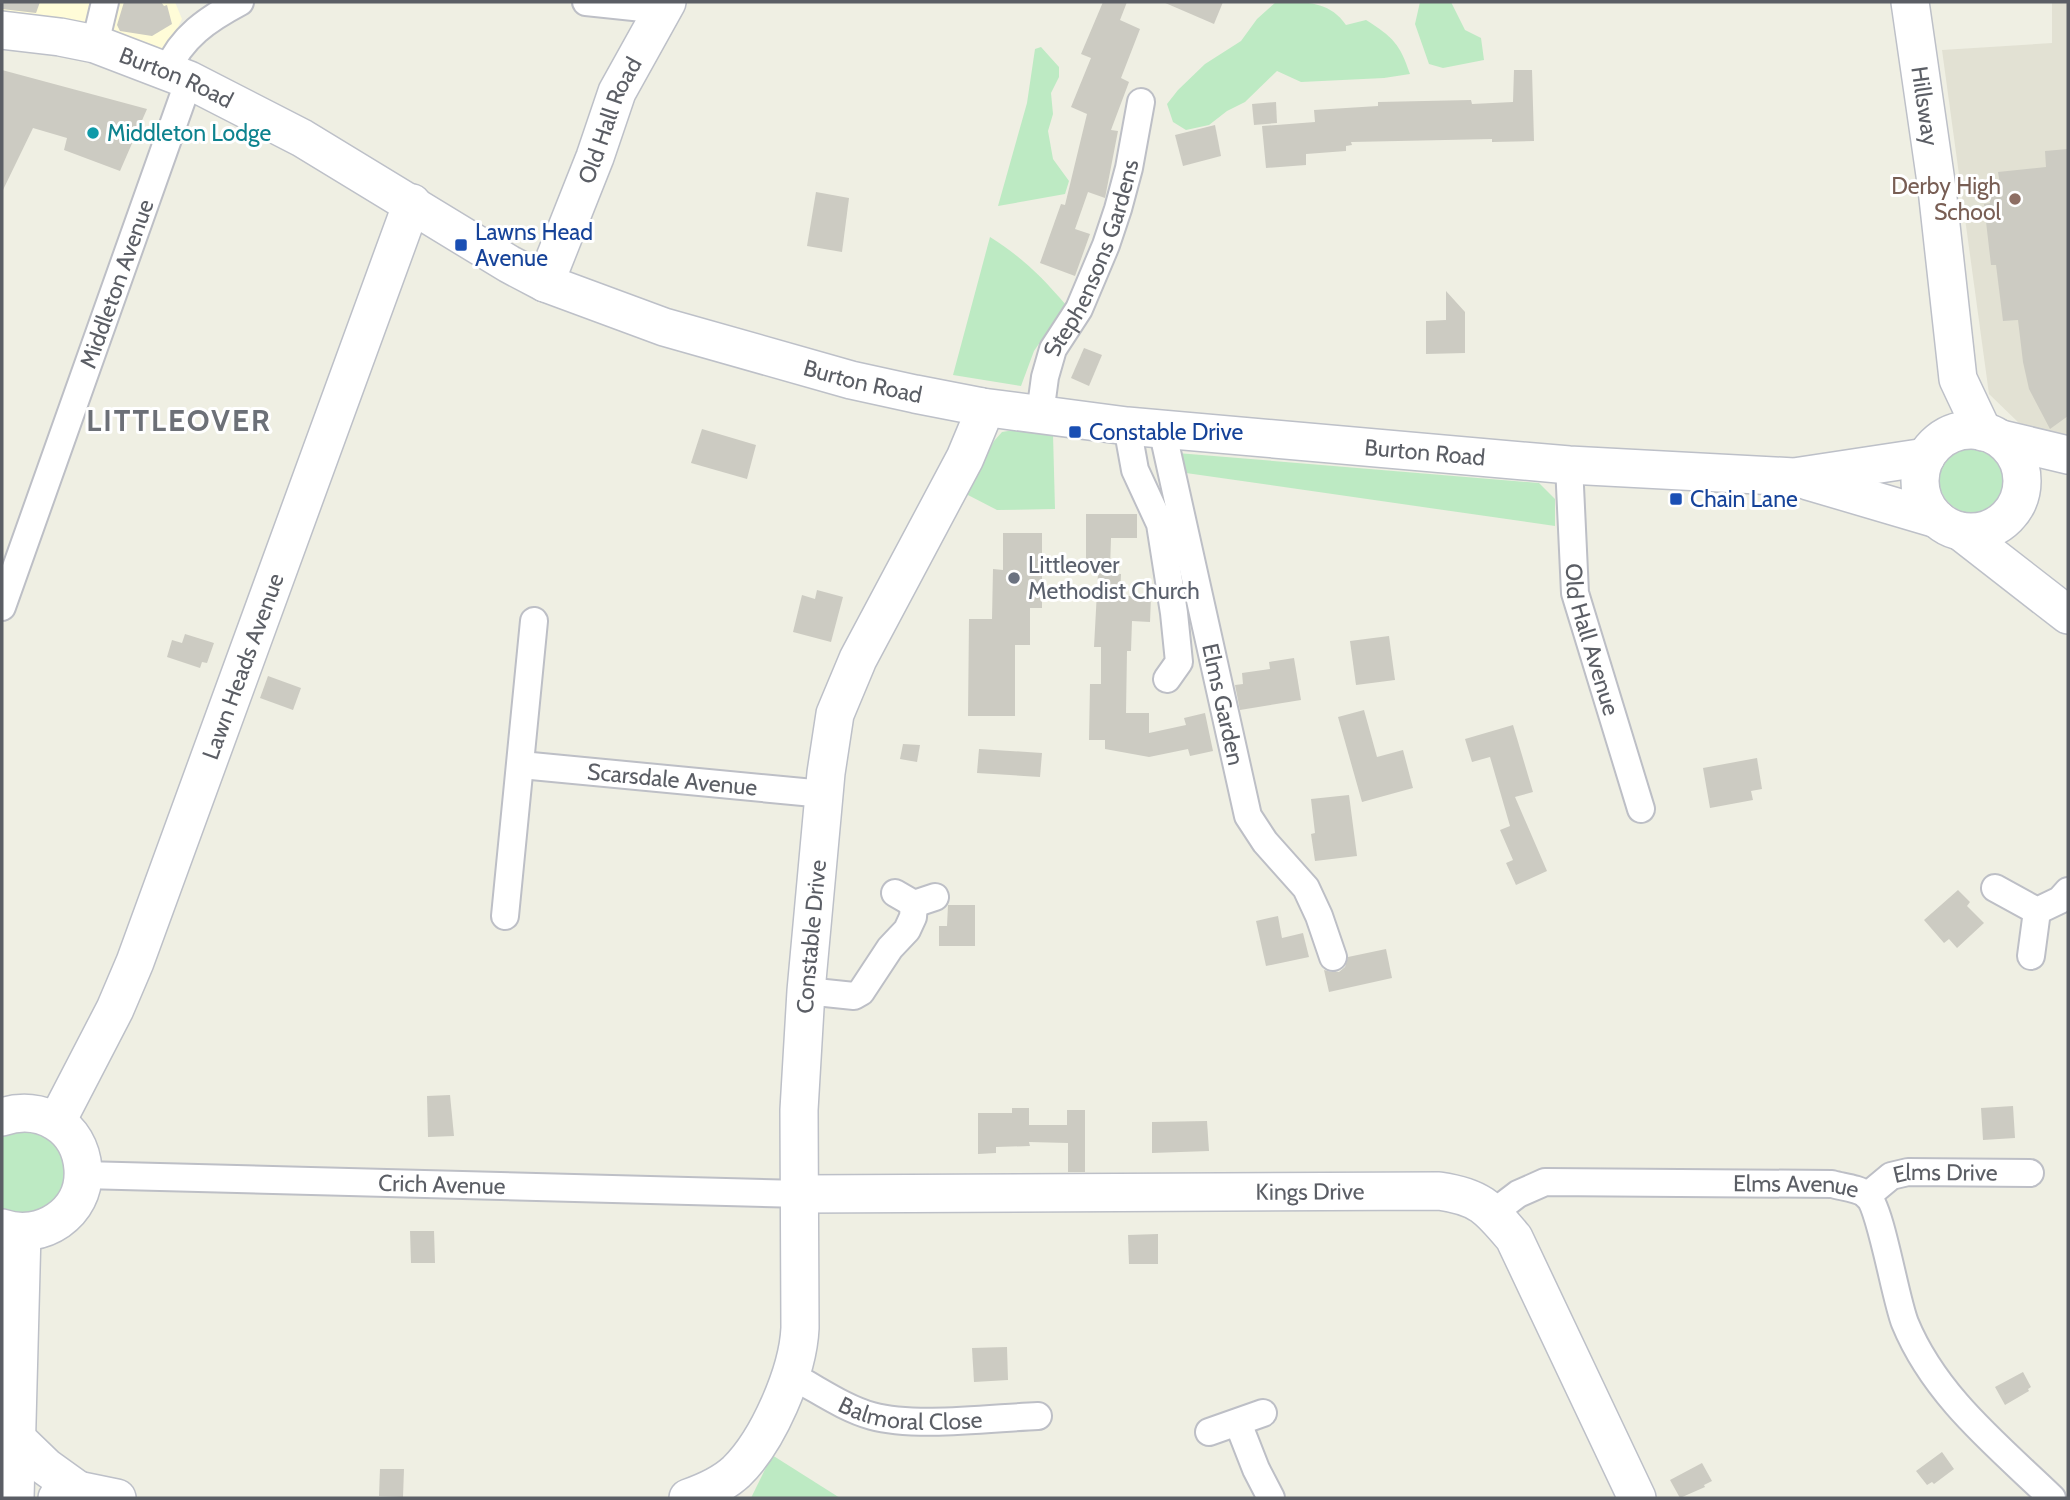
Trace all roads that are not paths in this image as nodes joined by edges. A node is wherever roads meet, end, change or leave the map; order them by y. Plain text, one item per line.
1 (105, 2) edge
2 (240, 2) edge
3 (586, 2) edge
4 (1910, 2) edge
5 (664, 6) edge
6 (2, 30) edge
7 (95, 44) junction
8 (178, 76) junction
9 (1140, 102) dead end
10 (412, 203) junction
11 (545, 283) junction
12 (1958, 379) junction
13 (982, 407) junction
14 (1040, 414) junction
15 (1144, 427) junction
16 (1992, 435) junction
17 (1930, 452) junction
18 (2068, 455) edge
19 (1569, 465) junction
20 (2068, 468) edge
21 (1794, 477) junction
22 (2017, 502) junction
23 (1948, 525) junction
24 (2055, 605) edge
25 (2, 607) edge
26 (534, 621) dead end
27 (1167, 679) dead end
28 (521, 765) junction
29 (824, 794) junction
30 (1641, 809) dead end
31 (1994, 888) dead end
32 (2068, 891) edge
33 (915, 898) dead end
34 (2037, 911) junction
35 (505, 916) dead end
36 (2031, 956) dead end
37 (1333, 957) dead end
38 (806, 991) junction
39 (2, 1117) edge
40 (57, 1121) junction
41 (2030, 1173) dead end
42 (83, 1175) junction
43 (801, 1194) junction
44 (1867, 1196) junction
45 (1493, 1213) junction
46 (12, 1230) edge
47 (790, 1375) junction
48 (1263, 1413) dead end
49 (1038, 1416) dead end
50 (1238, 1423) junction
51 (1209, 1432) dead end
52 (17, 1439) junction
53 (67, 1494) edge
54 (15, 1498) edge
55 (117, 1498) edge
56 (688, 1498) edge
57 (1271, 1498) edge
58 (1637, 1498) edge
59 (2052, 1498) edge

1 - 7 street
2 - 8 street, Middleton Avenue
3 - 5 street
4 - 12 street, Hillsway
5 - 11 street, Old Hall Road
6 - 7 street, Burton Road
7 - 8 street, Burton Road
8 - 10 street, Burton Road
8 - 25 street, Middleton Avenue
9 - 14 street, Stephensons Gardens
10 - 11 street, Burton Road
10 - 40 street, Lawn Heads Avenue
11 - 13 street, Burton Road
12 - 16 street, Hillsway
12 - 17 street
13 - 14 street, Burton Road
13 - 29 street, Constable Drive
14 - 15 street, Burton Road
15 - 19 street, Burton Road
15 - 27 street
15 - 37 street, Elms Garden
16 - 17 street
16 - 18 street
16 - 22 street
17 - 21 street, Burton Road
17 - 23 street
19 - 21 street, Burton Road
19 - 30 street, Old Hall Avenue
20 - 22 street
21 - 23 street, Burton Road
22 - 23 street
22 - 24 street
23 - 24 street
26 - 28 street
28 - 29 street, Scarsdale Avenue
28 - 35 street
29 - 38 street, Constable Drive
31 - 34 street
32 - 34 street
33 - 38 street
34 - 36 street
38 - 43 street, Constable Drive
39 - 40 street
40 - 42 street
41 - 44 street, Elms Drive
42 - 43 street, Crich Avenue
42 - 46 street
43 - 45 street, Kings Drive
43 - 47 street, Constable Drive
44 - 45 street, Elms Avenue
44 - 59 street, Elms Avenue
45 - 58 street, Kings Drive
46 - 52 street
47 - 49 street, Balmoral Close
47 - 56 street, Constable Drive
48 - 50 street
50 - 51 street
50 - 57 street
52 - 53 street
52 - 54 street
53 - 55 street

